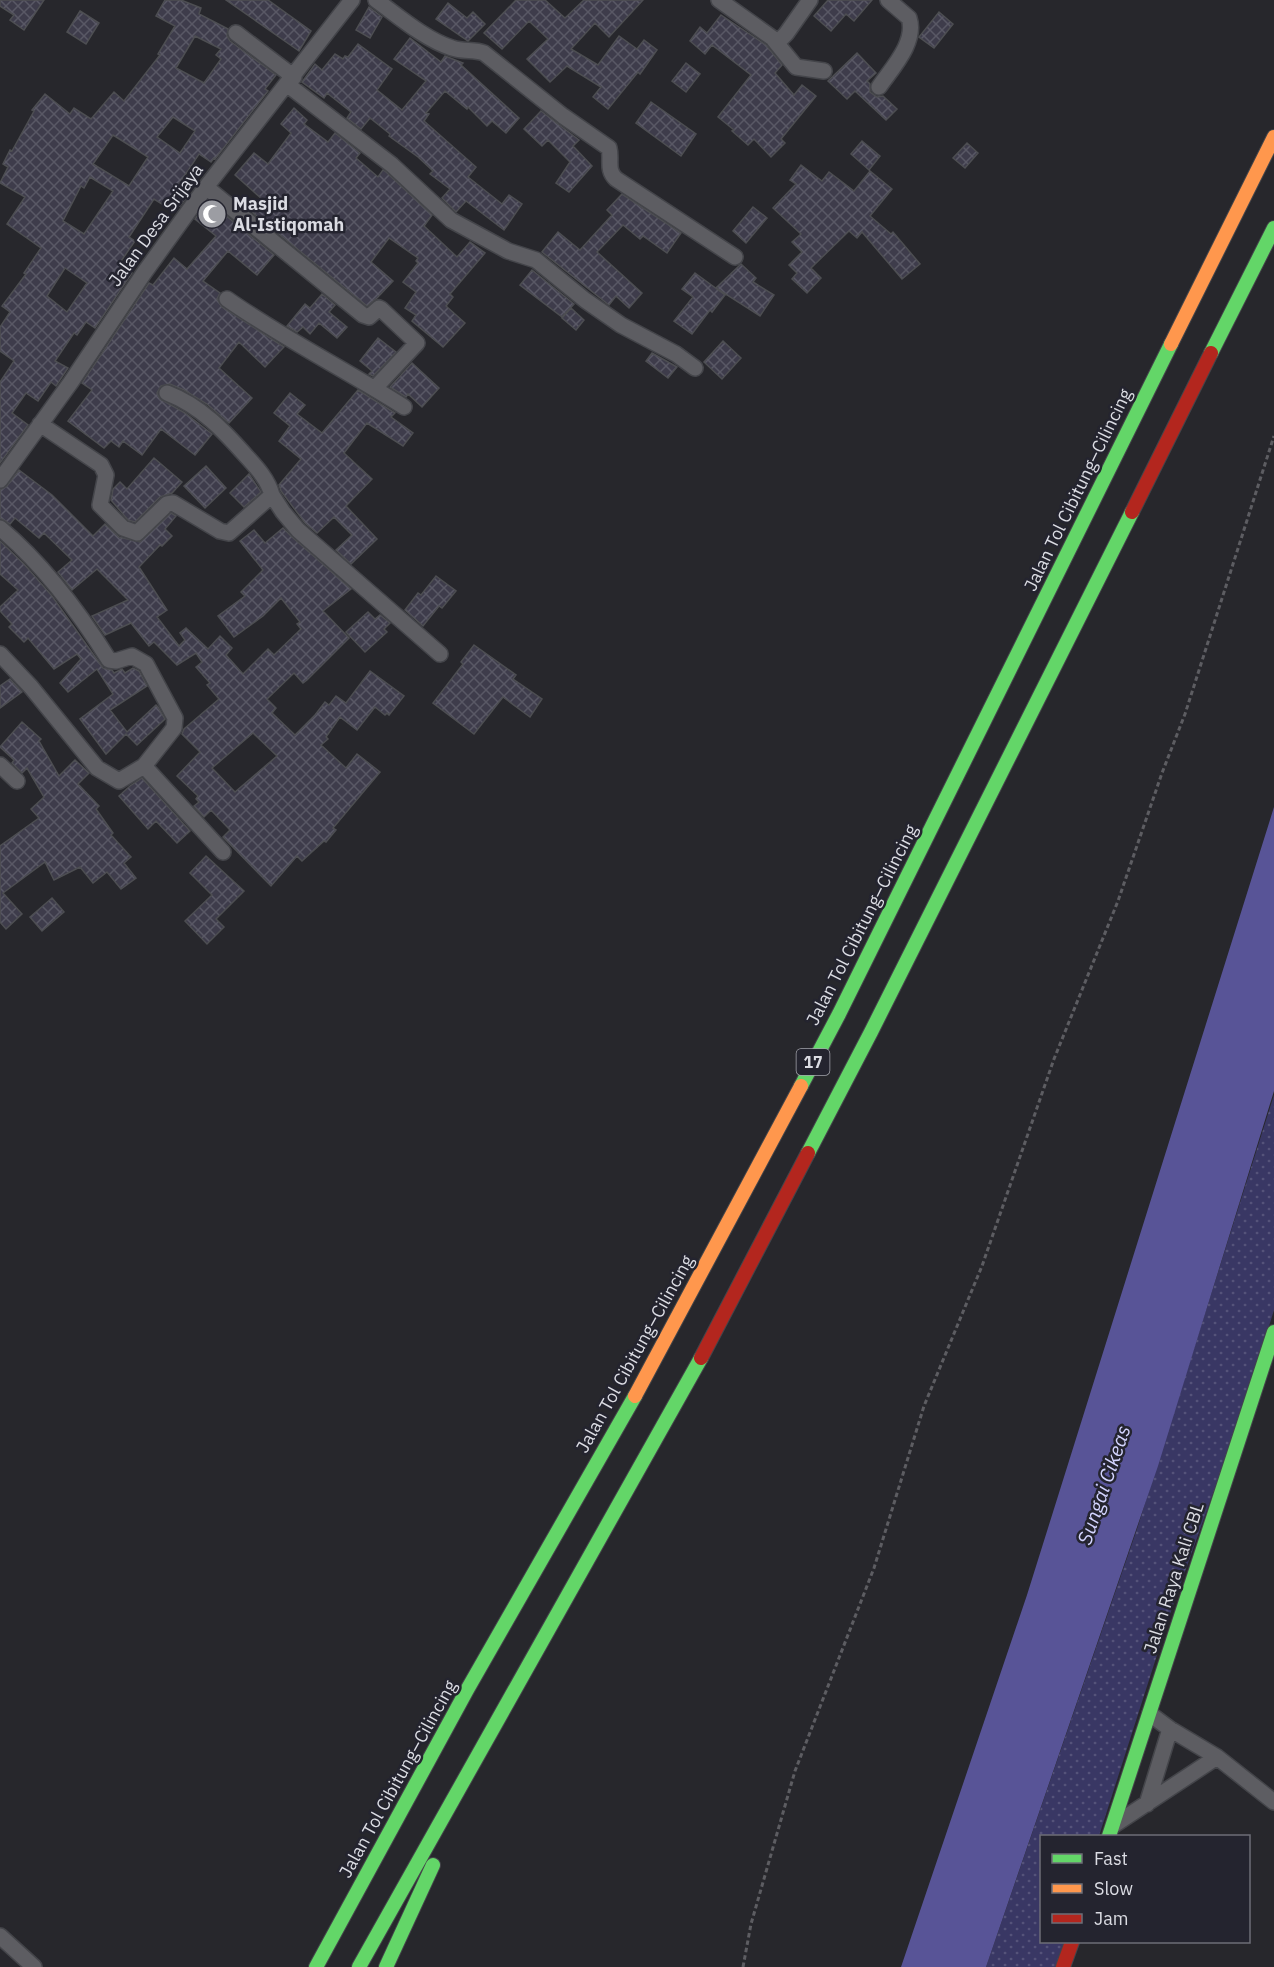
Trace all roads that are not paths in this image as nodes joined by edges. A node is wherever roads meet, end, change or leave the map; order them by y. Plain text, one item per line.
1 (375, 0) edge
2 (719, 0) edge
3 (810, 0) edge
4 (888, 0) edge
5 (344, 3) edge
6 (236, 33) dead end
7 (774, 40) junction
8 (824, 71) dead end
9 (291, 81) junction
10 (879, 87) dead end
11 (1274, 137) edge
12 (206, 187) junction
13 (1274, 228) edge
14 (735, 256) dead end
15 (227, 298) dead end
16 (695, 368) dead end
17 (375, 388) junction
18 (168, 393) dead end
19 (404, 407) dead end
20 (40, 424) junction
21 (0, 480) edge
22 (272, 495) junction
23 (0, 528) edge
24 (0, 654) edge
25 (440, 654) dead end
26 (0, 765) edge
27 (144, 766) junction
28 (17, 781) dead end
29 (223, 852) dead end
30 (1274, 1332) edge
31 (521, 1677) junction
32 (1150, 1714) junction
33 (1170, 1729) junction
34 (1217, 1757) junction
35 (1274, 1802) edge
36 (1147, 1804) junction
37 (1112, 1831) edge
38 (0, 1936) edge
39 (1071, 1943) edge
40 (34, 1967) edge
41 (316, 1967) edge
42 (359, 1967) edge
43 (386, 1967) edge
44 (1063, 1967) edge

1 - 14 street
2 - 7 street
3 - 7 street
4 - 10 street
5 - 9 street, Jalan Desa Srijaya
6 - 9 street
7 - 8 street
9 - 12 street, Jalan Desa Srijaya
9 - 16 street
11 - 41 main road, Jalan Tol Cibitung–Cilincing / 17
12 - 17 street
12 - 20 street, Jalan Desa Srijaya
13 - 31 main road, 17
15 - 17 street
17 - 19 street
18 - 22 street
20 - 21 street, Jalan Desa Srijaya
20 - 22 street
22 - 25 street
23 - 27 street
24 - 27 street
26 - 28 street
27 - 29 street
30 - 32 main road, Jalan Raya Kali CBL
31 - 42 main road, 17
31 - 43 main road
32 - 33 street
32 - 37 main road, Jalan Raya Kali CBL
33 - 34 street
33 - 36 street
34 - 35 street
34 - 36 street
36 - 37 street
38 - 40 street
39 - 44 main road

